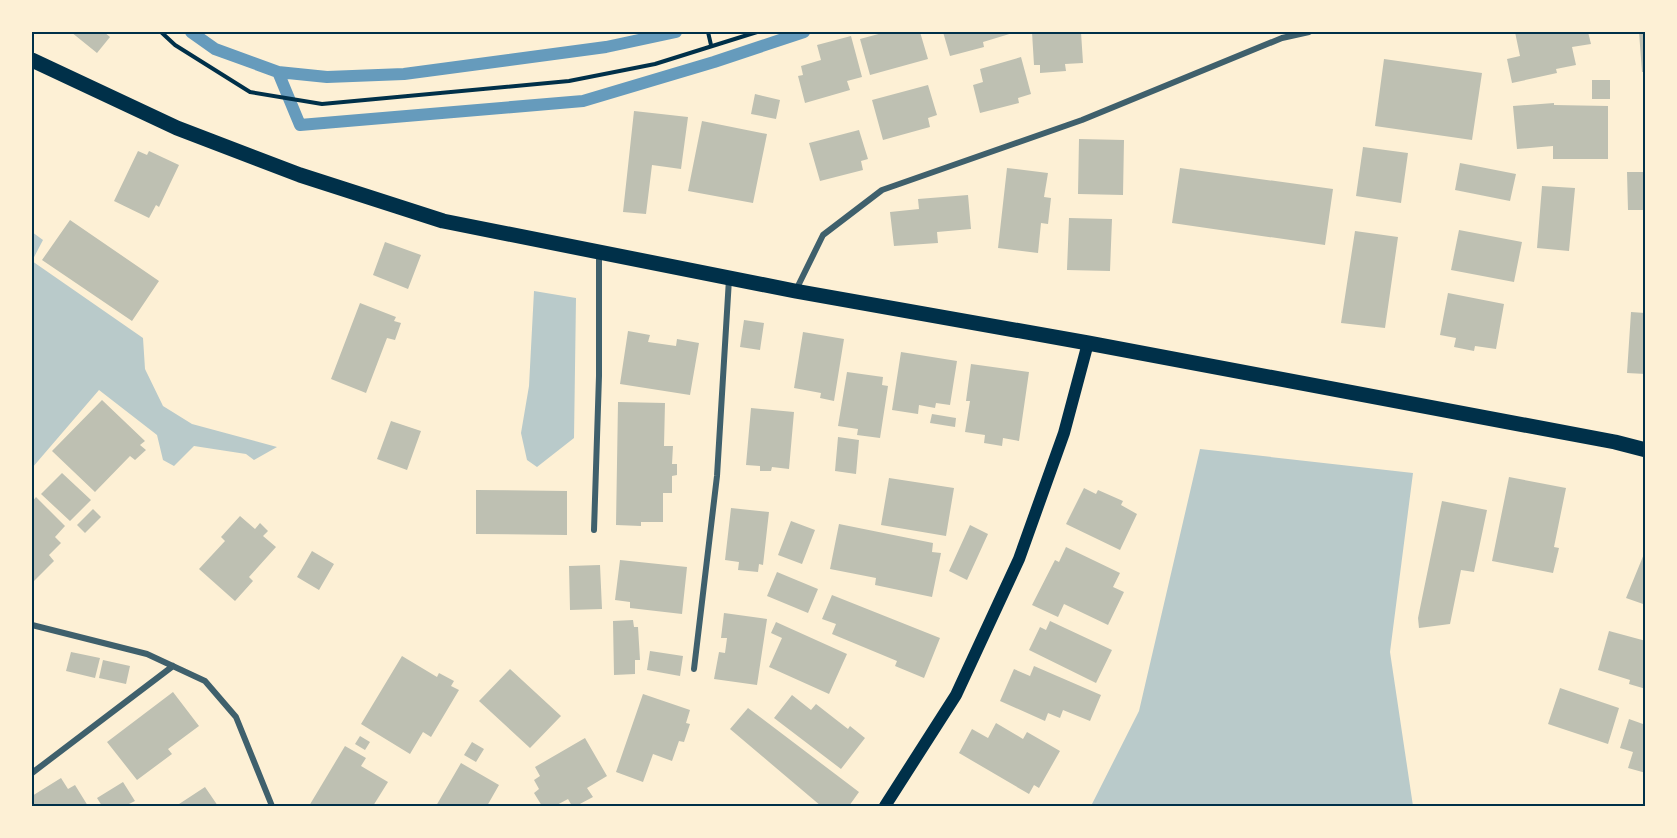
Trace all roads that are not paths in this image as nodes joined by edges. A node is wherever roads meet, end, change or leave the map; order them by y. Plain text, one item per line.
1 (1309, 32) edge
2 (32, 60) edge
3 (599, 253) junction
4 (729, 279) junction
5 (795, 291) junction
6 (1088, 343) junction
7 (1646, 450) edge
8 (594, 530) dead end
9 (32, 625) edge
10 (173, 666) junction
11 (694, 669) dead end
12 (32, 773) edge
13 (272, 807) edge
14 (885, 807) edge

1 - 5 street
2 - 3 main road
3 - 4 main road
3 - 8 street
4 - 5 main road
4 - 11 street
5 - 6 main road
6 - 7 main road
6 - 14 main road
9 - 10 street
10 - 12 street
10 - 13 street

